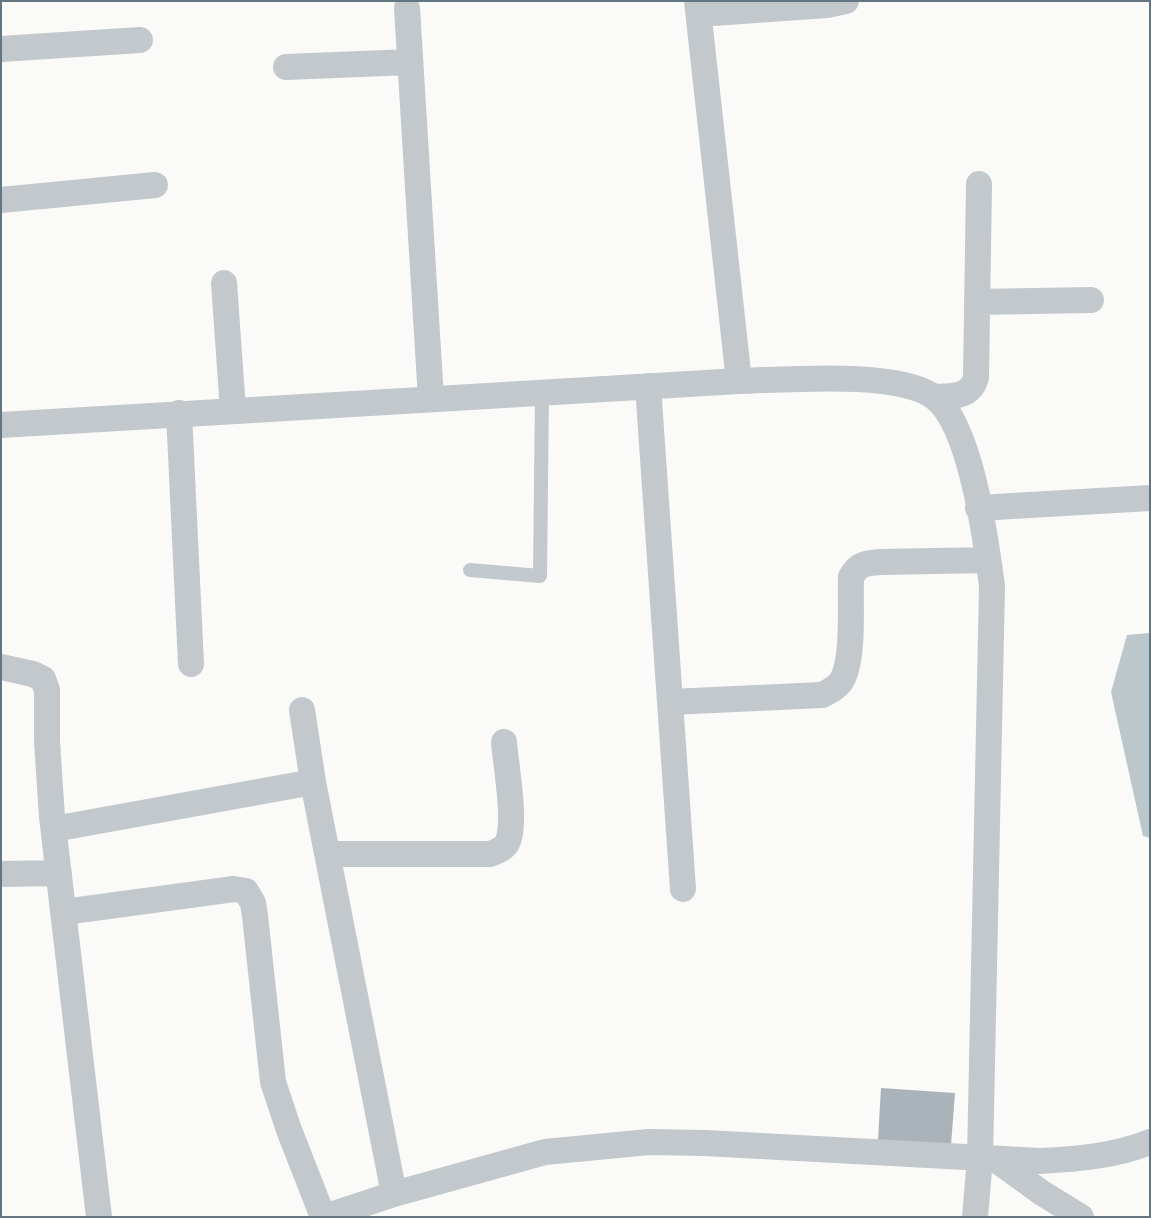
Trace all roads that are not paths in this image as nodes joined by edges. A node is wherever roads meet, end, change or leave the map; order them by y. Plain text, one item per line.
1 (846, 1) edge
2 (407, 8) dead end
3 (698, 8) edge
4 (140, 40) dead end
5 (1, 49) edge
6 (410, 62) junction
7 (286, 66) dead end
8 (979, 184) dead end
9 (155, 185) dead end
10 (1, 200) edge
11 (224, 283) dead end
12 (1091, 300) dead end
13 (977, 302) junction
14 (739, 381) junction
15 (648, 386) junction
16 (542, 392) junction
17 (934, 397) junction
18 (432, 399) junction
19 (233, 410) junction
20 (179, 413) junction
21 (1, 425) edge
22 (1150, 498) edge
23 (978, 508) junction
24 (988, 560) junction
25 (470, 570) dead end
26 (191, 664) dead end
27 (1, 667) edge
28 (671, 702) junction
29 (302, 710) dead end
30 (504, 742) dead end
31 (313, 782) junction
32 (54, 829) junction
33 (328, 854) junction
34 (60, 873) junction
35 (1, 874) edge
36 (683, 890) dead end
37 (64, 912) junction
38 (1150, 1142) edge
39 (987, 1158) junction
40 (394, 1194) junction
41 (99, 1217) edge
42 (324, 1217) edge
43 (975, 1217) edge
44 (1081, 1217) edge

1 - 3 street
2 - 6 street
3 - 14 street
4 - 5 street
6 - 7 street
6 - 18 street
8 - 13 street
9 - 10 street
11 - 19 street
12 - 13 street
13 - 17 street
14 - 15 street
14 - 17 street
15 - 16 street
15 - 28 street
16 - 18 street
16 - 25 lane
17 - 23 street
18 - 19 street
19 - 20 street
20 - 21 street
20 - 26 street
22 - 23 street
23 - 24 street
24 - 28 street
24 - 39 street
27 - 32 street
28 - 36 street
29 - 31 street
30 - 33 street
31 - 32 street
31 - 33 street
32 - 34 street
33 - 40 street
34 - 35 street
34 - 37 street
37 - 41 street
37 - 42 street
38 - 39 street
39 - 40 street
39 - 43 street
39 - 44 street
40 - 42 street

